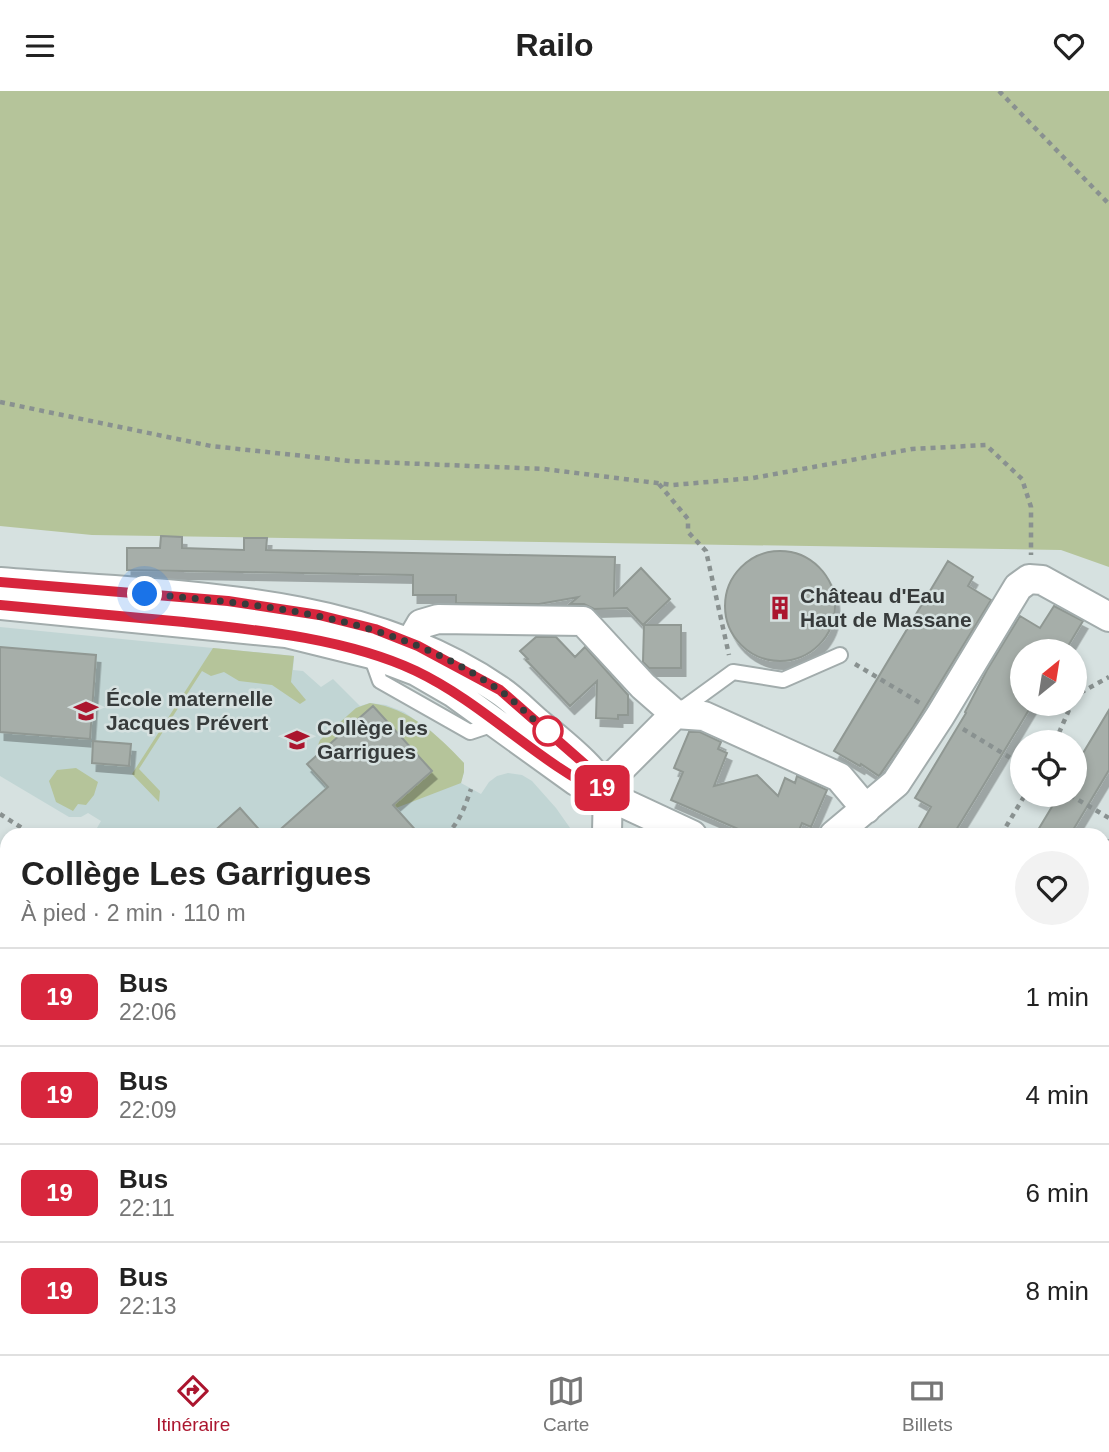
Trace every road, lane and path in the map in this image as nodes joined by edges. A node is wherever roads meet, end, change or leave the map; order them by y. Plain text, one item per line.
1 (999, 91) edge
2 (1109, 204) edge
3 (0, 402) edge
4 (658, 483) junction
5 (1030, 579) junction
6 (0, 582) edge
7 (0, 605) edge
8 (1109, 617) edge
9 (410, 643) junction
10 (840, 655) joint
11 (733, 672) junction
12 (1109, 677) edge
13 (1087, 689) edge
14 (675, 714) junction
15 (940, 716) junction
16 (1010, 758) edge
17 (471, 789) dead end
18 (607, 795) junction
19 (1087, 805) edge
20 (1018, 807) edge
21 (866, 809) junction
22 (0, 814) edge
23 (1109, 818) edge
24 (22, 828) edge
25 (453, 828) edge
26 (607, 828) edge
27 (677, 828) edge
28 (843, 828) edge
29 (1005, 828) edge

1 - 2 path
3 - 4 path
4 - 5 path
4 - 11 path
5 - 8 street
5 - 15 street
6 - 9 street
7 - 18 street
9 - 14 street
9 - 18 street
10 - 11 lane
10 - 15 path
11 - 14 lane
12 - 13 path
14 - 18 street
14 - 21 street
15 - 16 path
15 - 21 street
17 - 25 path
18 - 26 street
18 - 27 street
19 - 23 path
20 - 29 path
21 - 28 street
22 - 24 path

